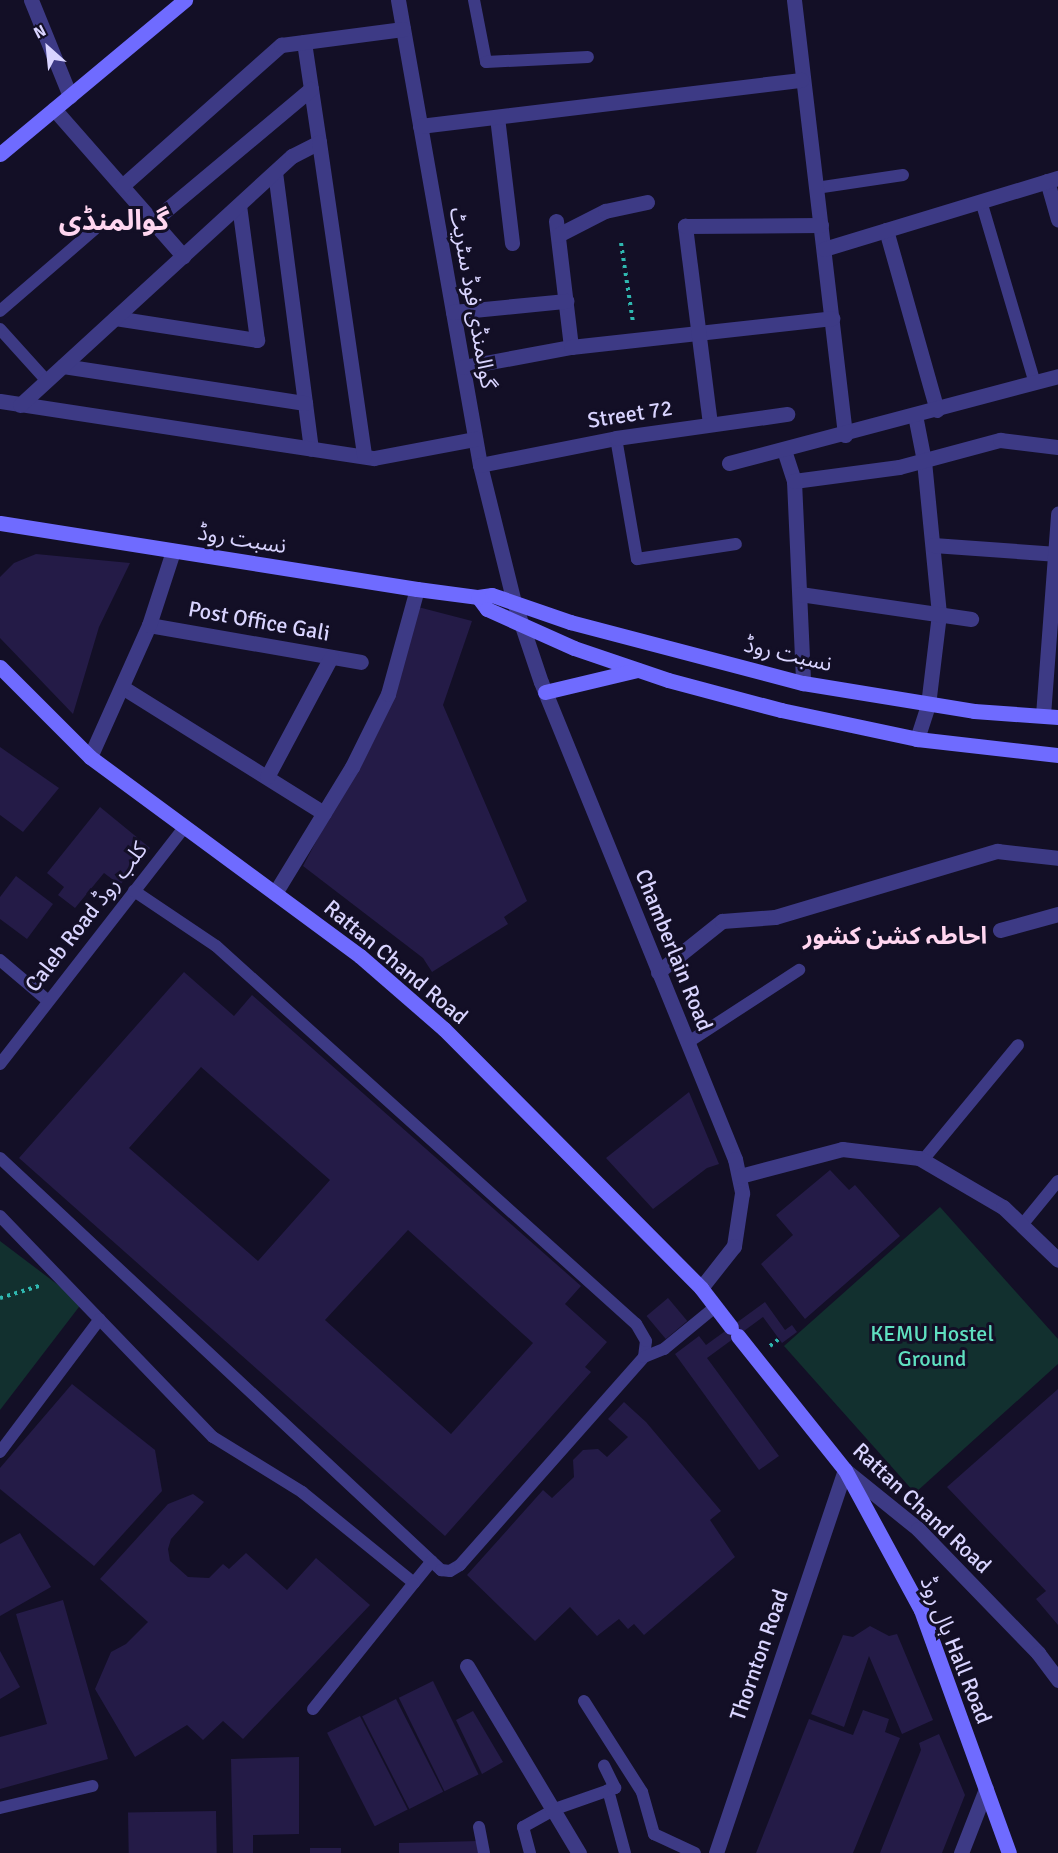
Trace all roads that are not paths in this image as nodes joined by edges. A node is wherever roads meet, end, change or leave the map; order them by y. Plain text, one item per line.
1 (31, 0) edge
2 (185, 0) edge
3 (398, 0) edge
4 (474, 0) edge
5 (794, 0) edge
6 (403, 29) junction
7 (304, 42) junction
8 (588, 57) dead end
9 (801, 80) junction
10 (311, 89) junction
11 (70, 96) junction
12 (54, 109) junction
13 (497, 117) junction
14 (420, 126) junction
15 (319, 142) junction
16 (0, 154) edge
17 (275, 172) junction
18 (903, 175) dead end
19 (1052, 179) edge
20 (122, 186) junction
21 (816, 188) junction
22 (981, 201) junction
23 (647, 202) dead end
24 (239, 205) junction
25 (1058, 219) edge
26 (153, 221) junction
27 (821, 225) junction
28 (95, 229) dead end
29 (886, 230) junction
30 (512, 243) dead end
31 (824, 249) junction
32 (183, 256) junction
33 (566, 301) junction
34 (0, 311) edge
35 (453, 312) junction
36 (115, 318) junction
37 (832, 318) junction
38 (0, 329) edge
39 (698, 333) junction
40 (571, 347) junction
41 (63, 366) junction
42 (463, 367) junction
43 (1058, 376) edge
44 (47, 381) junction
45 (1035, 383) junction
46 (0, 401) edge
47 (305, 404) junction
48 (20, 405) junction
49 (937, 410) junction
50 (788, 414) dead end
51 (915, 415) junction
52 (710, 424) junction
53 (845, 435) junction
54 (616, 438) junction
55 (475, 439) junction
56 (1058, 447) edge
57 (311, 449) junction
58 (784, 450) junction
59 (364, 456) junction
60 (924, 460) junction
61 (729, 463) dead end
62 (480, 465) junction
63 (794, 481) junction
64 (1058, 514) edge
65 (0, 523) edge
66 (736, 544) dead end
67 (933, 545) junction
68 (173, 551) junction
69 (1056, 554) edge
70 (417, 589) junction
71 (800, 594) junction
72 (478, 597) junction
73 (514, 602) junction
74 (939, 614) junction
75 (971, 619) dead end
76 (149, 625) junction
77 (521, 625) junction
78 (331, 657) junction
79 (361, 662) dead end
80 (0, 667) edge
81 (640, 669) junction
82 (803, 683) junction
83 (122, 687) junction
84 (545, 692) junction
85 (928, 705) junction
86 (1050, 716) edge
87 (917, 739) junction
88 (1058, 755) edge
89 (90, 756) junction
90 (267, 777) junction
91 (324, 813) junction
92 (185, 826) junction
93 (1058, 858) edge
94 (134, 891) junction
95 (275, 893) junction
96 (1058, 914) edge
97 (1000, 930) dead end
98 (0, 960) edge
99 (799, 970) dead end
100 (658, 972) junction
101 (47, 1000) junction
102 (687, 1043) junction
103 (1018, 1045) dead end
104 (0, 1064) edge
105 (0, 1158) edge
106 (923, 1160) junction
107 (740, 1176) junction
108 (1058, 1181) edge
109 (0, 1216) edge
110 (1022, 1225) junction
111 (1058, 1260) edge
112 (701, 1288) junction
113 (715, 1307) junction
114 (100, 1319) junction
115 (644, 1357) junction
116 (0, 1452) edge
117 (845, 1470) junction
118 (432, 1561) junction
119 (414, 1583) junction
120 (467, 1666) dead end
121 (1058, 1680) edge
122 (584, 1701) dead end
123 (314, 1708) dead end
124 (604, 1765) dead end
125 (92, 1786) dead end
126 (986, 1789) junction
127 (608, 1790) junction
128 (0, 1808) edge
129 (555, 1809) junction
130 (478, 1827) dead end
131 (484, 1853) edge
132 (530, 1853) edge
133 (579, 1853) edge
134 (625, 1853) edge
135 (695, 1853) edge
136 (716, 1853) edge
137 (961, 1853) edge
138 (1009, 1853) edge

1 - 11 street
2 - 11 main road
3 - 6 street, گوالمنڈی فوڈ سٹریٹ
4 - 8 lane
5 - 9 street
6 - 7 street
6 - 14 street, گوالمنڈی فوڈ سٹریٹ
7 - 10 street
7 - 20 street
9 - 13 street
9 - 21 street
10 - 15 street
10 - 26 street
11 - 12 main road
12 - 16 main road
12 - 20 street
13 - 14 street
13 - 30 street
14 - 35 street, گوالمنڈی فوڈ سٹریٹ
15 - 17 street
15 - 59 street
17 - 24 street
17 - 47 street
18 - 21 lane
19 - 22 street
19 - 25 street
20 - 26 street
21 - 27 street
22 - 29 street
22 - 45 lane
23 - 33 street
24 - 32 street
24 - 36 street
26 - 32 street
27 - 31 street
27 - 39 street
28 - 34 lane
29 - 31 street
29 - 49 street
31 - 37 street
32 - 36 street
33 - 35 street
33 - 40 street
35 - 42 street, گوالمنڈی فوڈ سٹریٹ
36 - 41 street
37 - 39 street
37 - 53 street
38 - 44 lane
39 - 40 street
39 - 52 street
40 - 42 street
41 - 44 street
41 - 47 street
42 - 55 street, گوالمنڈی فوڈ سٹریٹ
43 - 45 street
44 - 48 street
45 - 49 street
46 - 48 street
47 - 57 street
48 - 57 street
49 - 51 street
50 - 52 street, Street 72
51 - 53 street
51 - 60 street
52 - 54 street, Street 72
53 - 58 street
54 - 62 street, Street 72
54 - 66 lane
55 - 59 street
55 - 62 street, گوالمنڈی فوڈ سٹریٹ
56 - 60 street
57 - 59 street
58 - 61 street
58 - 63 street
60 - 63 street
60 - 67 street
62 - 73 street, گوالمنڈی فوڈ سٹریٹ
63 - 71 street
64 - 69 street
65 - 68 main road, نسبت روڈ
67 - 69 street
67 - 74 street
68 - 70 main road, نسبت روڈ
68 - 76 street
69 - 86 street
70 - 72 main road, نسبت روڈ
70 - 91 street
71 - 74 street
71 - 82 street
72 - 73 main road, نسبت روڈ
72 - 77 main road
73 - 77 street, گوالمنڈی فوڈ سٹریٹ
73 - 82 main road, نسبت روڈ
74 - 75 street
74 - 85 street
76 - 78 street, Post Office Gali
76 - 83 street
77 - 81 main road
77 - 84 street, Chamberlain Road
78 - 79 street, Post Office Gali
78 - 90 street
80 - 89 main road, Rattan Chand Road
81 - 84 main road
81 - 87 main road
82 - 85 main road, نسبت روڈ
83 - 89 street
83 - 90 street
84 - 100 street, Chamberlain Road
85 - 86 main road, نسبت روڈ
85 - 87 street
87 - 88 main road
89 - 92 main road, Rattan Chand Road
90 - 91 street
91 - 95 street
92 - 94 lane, Caleb Road کلب روڈ
92 - 95 main road, Rattan Chand Road
93 - 100 street
94 - 101 lane, Caleb Road کلب روڈ
94 - 115 lane
95 - 112 main road, Rattan Chand Road
96 - 97 street
98 - 101 lane
99 - 102 lane
100 - 102 street, Chamberlain Road
101 - 104 lane, Caleb Road کلب روڈ
102 - 107 street, Chamberlain Road
103 - 106 lane
105 - 118 lane
106 - 107 street
106 - 110 street
107 - 112 street, Chamberlain Road
108 - 110 lane
109 - 114 lane
110 - 111 street
112 - 113 main road, Rattan Chand Road
113 - 115 lane
113 - 117 main road, Rattan Chand Road
114 - 116 lane
114 - 119 lane
115 - 118 lane
117 - 121 street, Rattan Chand Road
117 - 126 main road, ہال روڈ Hall Road
117 - 136 street, Thornton Road
118 - 119 lane
119 - 123 lane
120 - 129 street
122 - 135 lane
124 - 127 lane
125 - 128 lane
126 - 137 street
126 - 138 main road, ہال روڈ Hall Road
127 - 129 lane
127 - 134 lane
129 - 132 lane
129 - 133 street
130 - 131 lane

